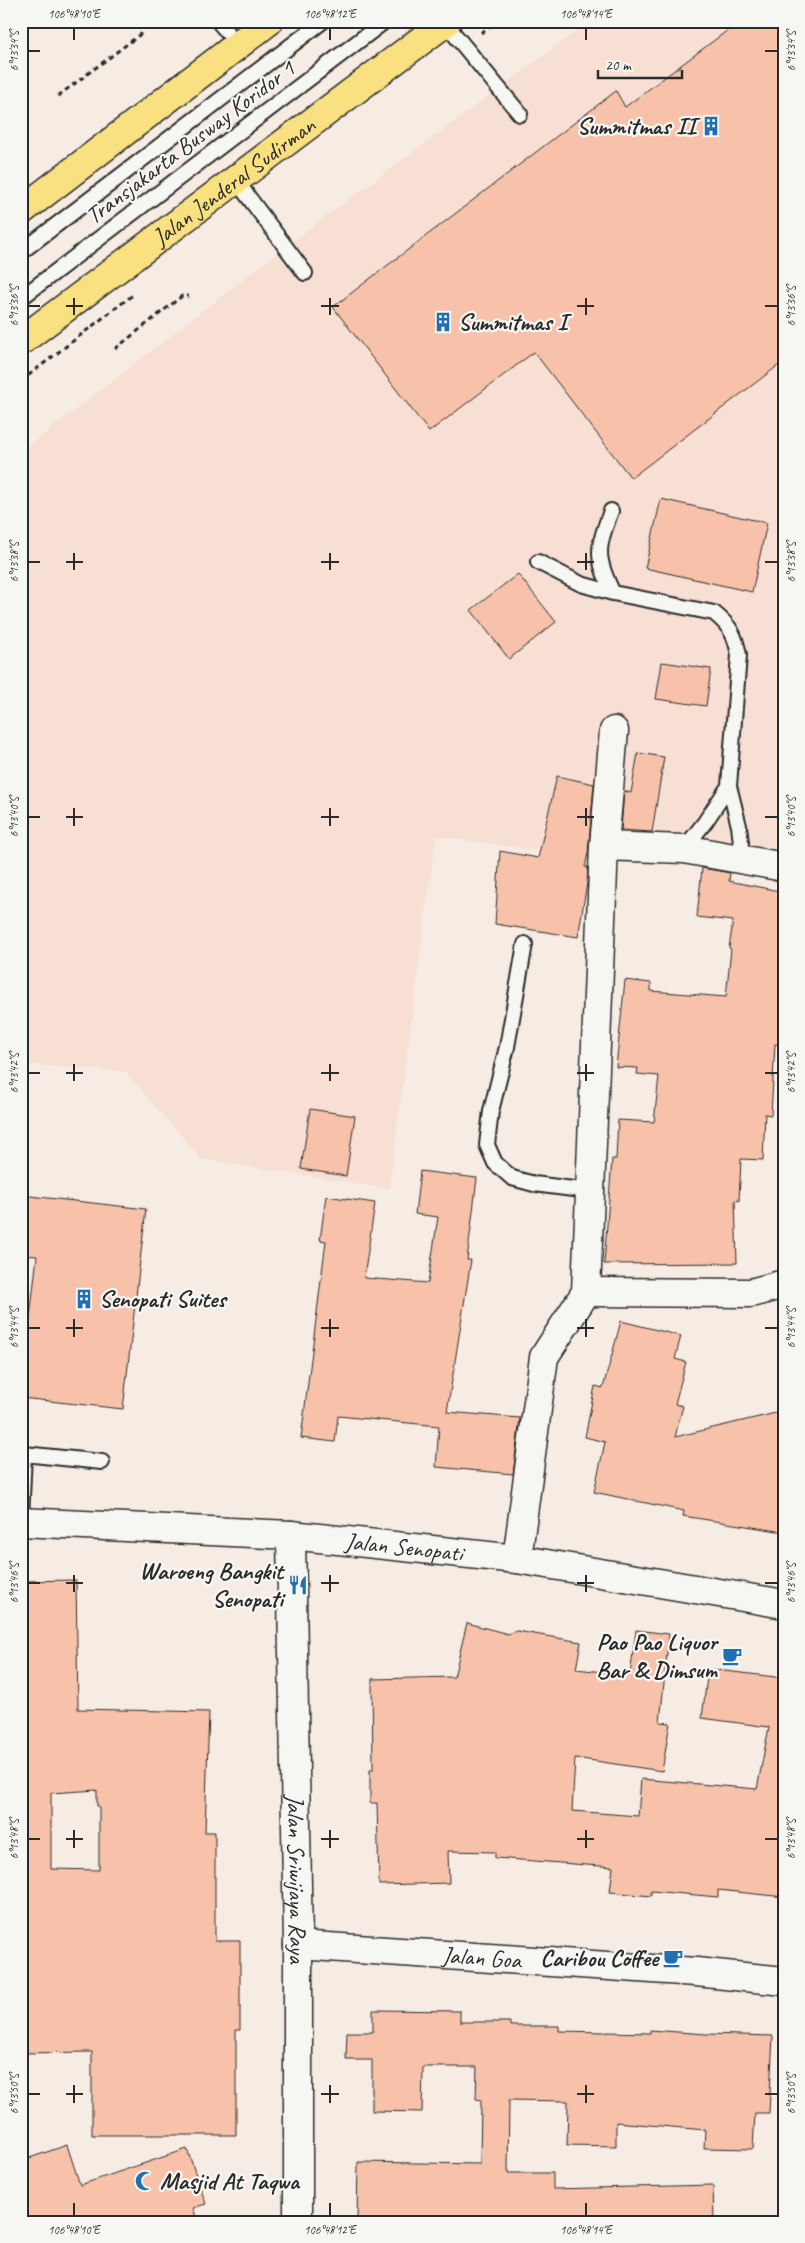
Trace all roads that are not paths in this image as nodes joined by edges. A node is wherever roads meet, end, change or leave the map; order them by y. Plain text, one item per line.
1 (218, 21) edge
2 (269, 21) edge
3 (323, 21) edge
4 (385, 21) edge
5 (446, 22) edge
6 (238, 45) junction
7 (520, 114) dead end
8 (235, 179) junction
9 (21, 211) edge
10 (21, 252) edge
11 (304, 273) dead end
12 (21, 298) edge
13 (21, 341) edge
14 (611, 511) dead end
15 (538, 562) dead end
16 (613, 593) junction
17 (614, 731) dead end
18 (729, 786) junction
19 (604, 846) junction
20 (684, 849) junction
21 (744, 860) junction
22 (784, 867) edge
23 (525, 944) dead end
24 (589, 1190) junction
25 (784, 1284) edge
26 (586, 1292) junction
27 (23, 1454) edge
28 (102, 1462) dead end
29 (21, 1521) edge
30 (291, 1535) junction
31 (517, 1559) junction
32 (784, 1604) edge
33 (298, 1945) junction
34 (784, 1981) edge
35 (298, 2222) edge

1 - 6 lane
2 - 6 main road
3 - 10 lane, Transjakarta Busway Koridor 1
4 - 12 lane, Transjakarta Busway Koridor 1
5 - 7 lane
5 - 8 main road, Jalan Jenderal Sudirman
6 - 9 main road
8 - 11 lane
8 - 13 main road, Jalan Jenderal Sudirman
14 - 16 lane
15 - 16 lane
16 - 18 lane
17 - 19 street
18 - 20 lane
18 - 21 lane
19 - 20 street
19 - 24 street
20 - 21 street
21 - 22 street
23 - 24 lane
24 - 26 street
25 - 26 street
26 - 31 street
27 - 28 lane
27 - 29 lane
29 - 30 street, Jalan Senopati
30 - 31 street, Jalan Senopati
30 - 33 street, Jalan Sriwijaya Raya
31 - 32 street, Jalan Senopati
33 - 34 street, Jalan Goa
33 - 35 street, Jalan Sriwijaya Raya

